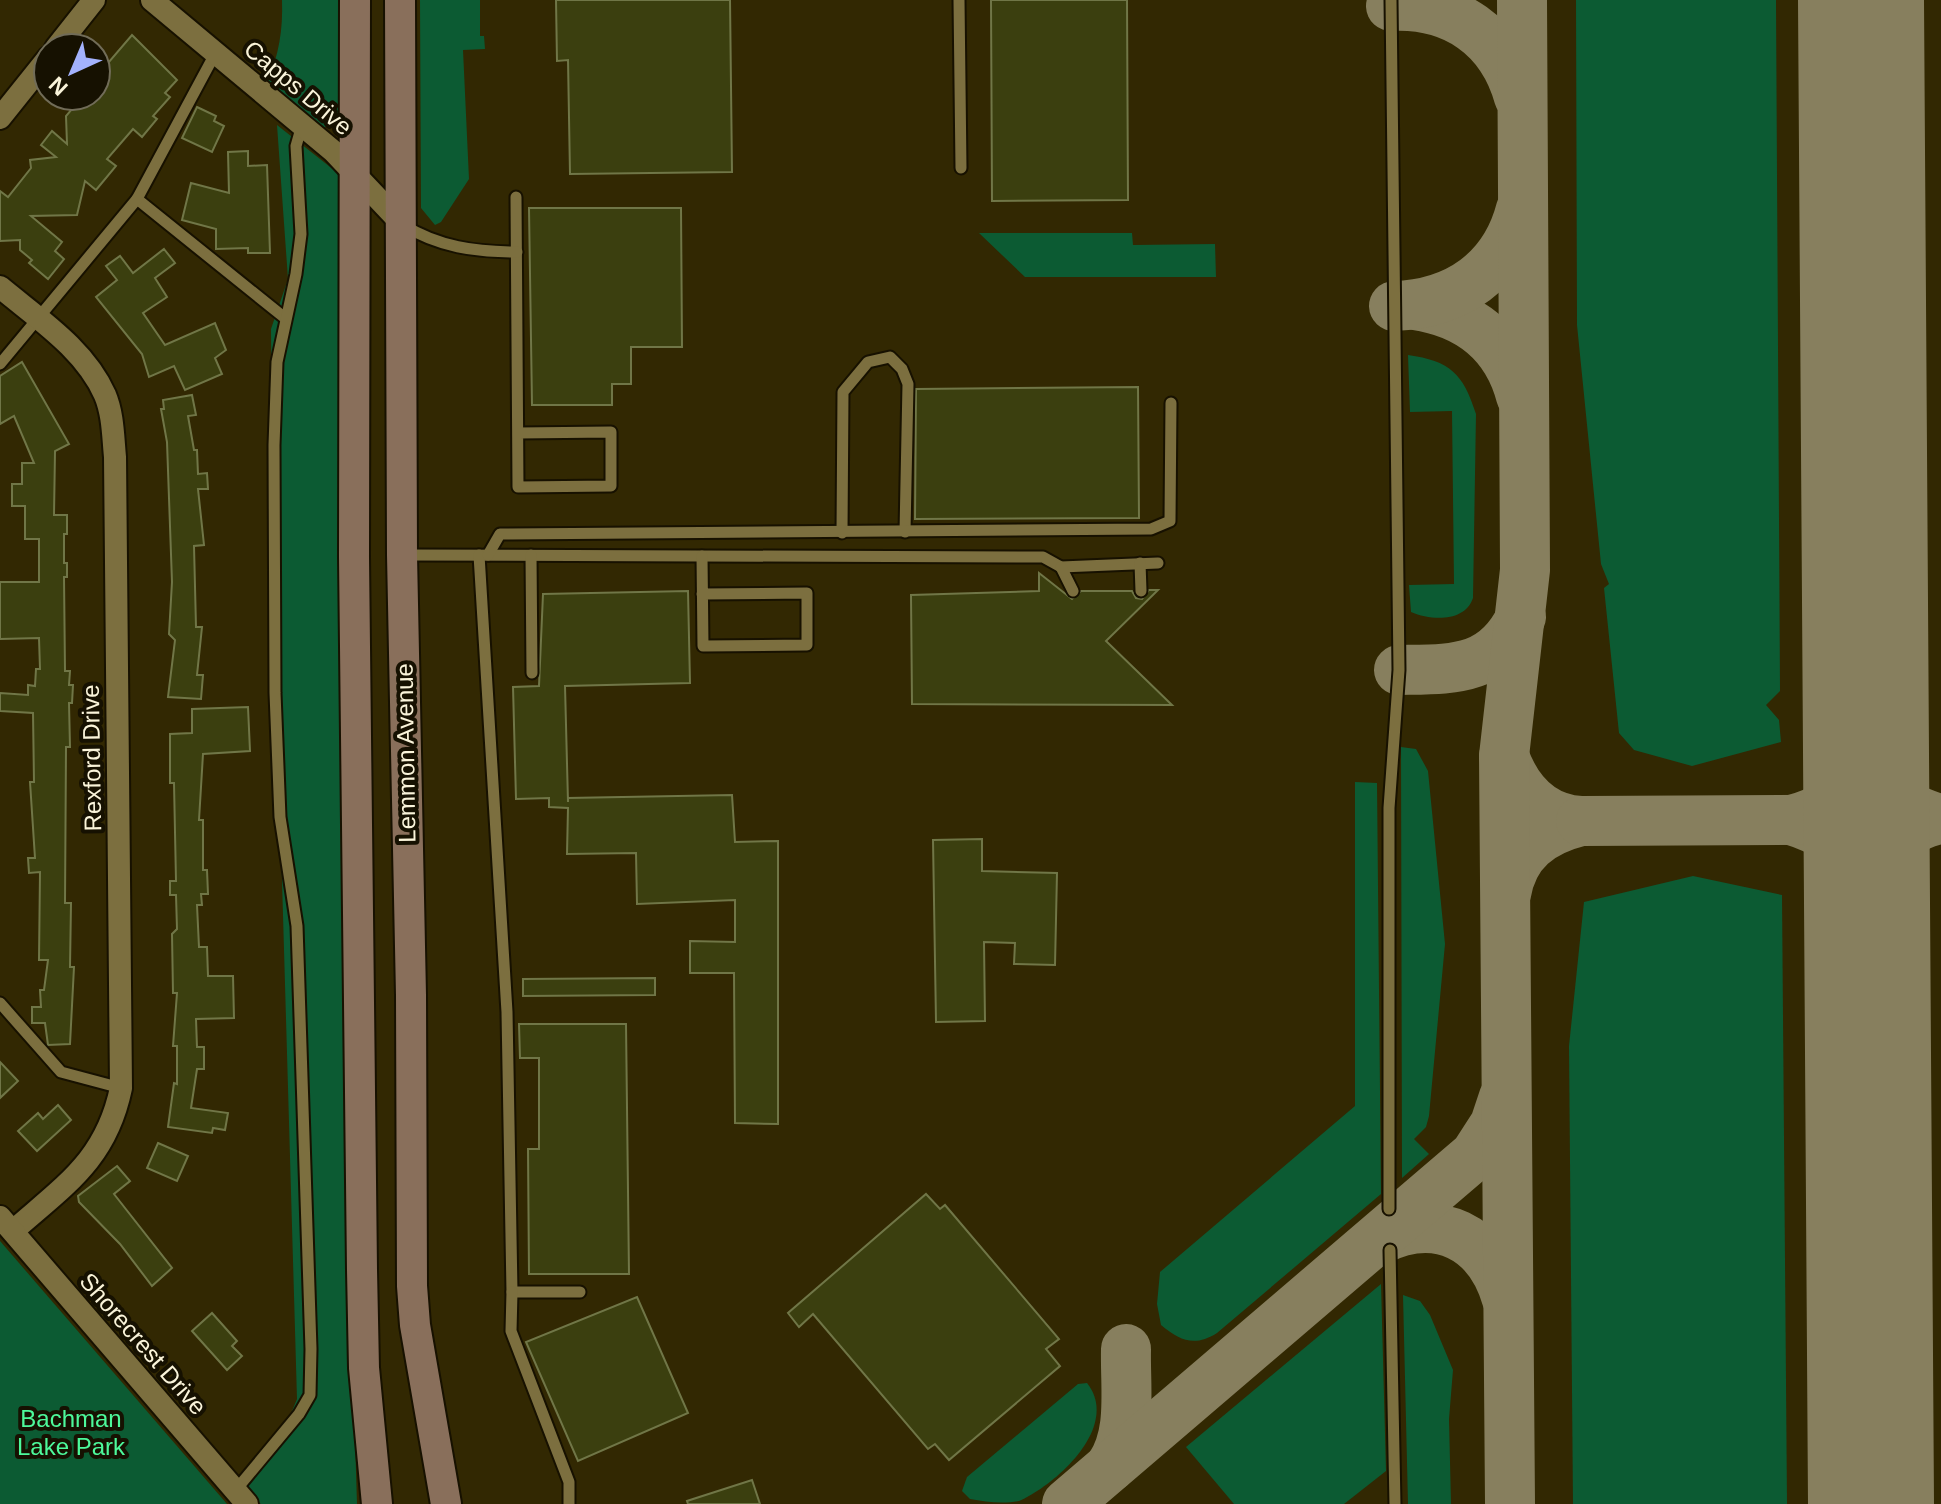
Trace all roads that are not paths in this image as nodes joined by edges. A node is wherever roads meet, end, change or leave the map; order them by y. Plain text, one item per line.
1 (94, 0) edge
2 (152, 0) edge
3 (355, 0) edge
4 (400, 0) edge
5 (959, 0) edge
6 (1391, 0) edge
7 (69, 32) edge
8 (216, 52) junction
9 (32, 78) edge
10 (0, 118) edge
11 (302, 124) junction
12 (961, 168) dead end
13 (357, 173) junction
14 (516, 197) dead end
15 (137, 199) junction
16 (402, 224) junction
17 (517, 252) junction
18 (0, 287) edge
19 (36, 317) junction
20 (285, 318) junction
21 (0, 364) edge
22 (1171, 403) dead end
23 (518, 433) junction
24 (905, 532) junction
25 (842, 533) junction
26 (402, 555) junction
27 (483, 555) junction
28 (531, 555) junction
29 (702, 556) junction
30 (354, 557) junction
31 (1140, 563) junction
32 (1158, 563) dead end
33 (1061, 567) junction
34 (1073, 591) dead end
35 (1141, 591) dead end
36 (702, 594) junction
37 (532, 673) dead end
38 (0, 1003) edge
39 (121, 1088) junction
40 (1389, 1209) dead end
41 (6, 1224) edge
42 (1390, 1250) dead end
43 (512, 1292) junction
44 (580, 1292) dead end
45 (241, 1498) edge
46 (377, 1504) edge
47 (446, 1504) edge
48 (569, 1504) edge
49 (1395, 1504) edge

1 - 7 street
2 - 8 street, Capps Drive
3 - 13 main road, Lemmon Avenue
4 - 16 main road, Lemmon Avenue
5 - 12 lane
6 - 40 lane
8 - 11 street, Capps Drive
8 - 15 lane
9 - 10 street
11 - 13 street, Capps Drive
11 - 20 lane
13 - 16 street, Capps Drive
13 - 30 main road, Lemmon Avenue
14 - 17 lane
15 - 19 lane
15 - 20 lane
16 - 17 lane
16 - 26 main road, Lemmon Avenue
17 - 23 lane
18 - 19 street, Rexford Drive
19 - 21 lane
19 - 39 street, Rexford Drive
20 - 45 lane
22 - 24 lane
23 - 23 lane
24 - 25 lane
24 - 25 lane
25 - 27 lane
26 - 27 lane
26 - 30 main road
26 - 47 main road, Lemmon Avenue
27 - 28 lane
27 - 43 lane
28 - 29 lane
28 - 37 lane
29 - 33 lane
29 - 36 lane
30 - 46 main road, Lemmon Avenue
31 - 32 lane
31 - 33 lane
31 - 35 lane
33 - 34 lane
36 - 36 lane
38 - 39 lane
39 - 41 street, Rexford Drive
41 - 45 street, Shorecrest Drive
42 - 49 lane
43 - 44 lane
43 - 48 lane

